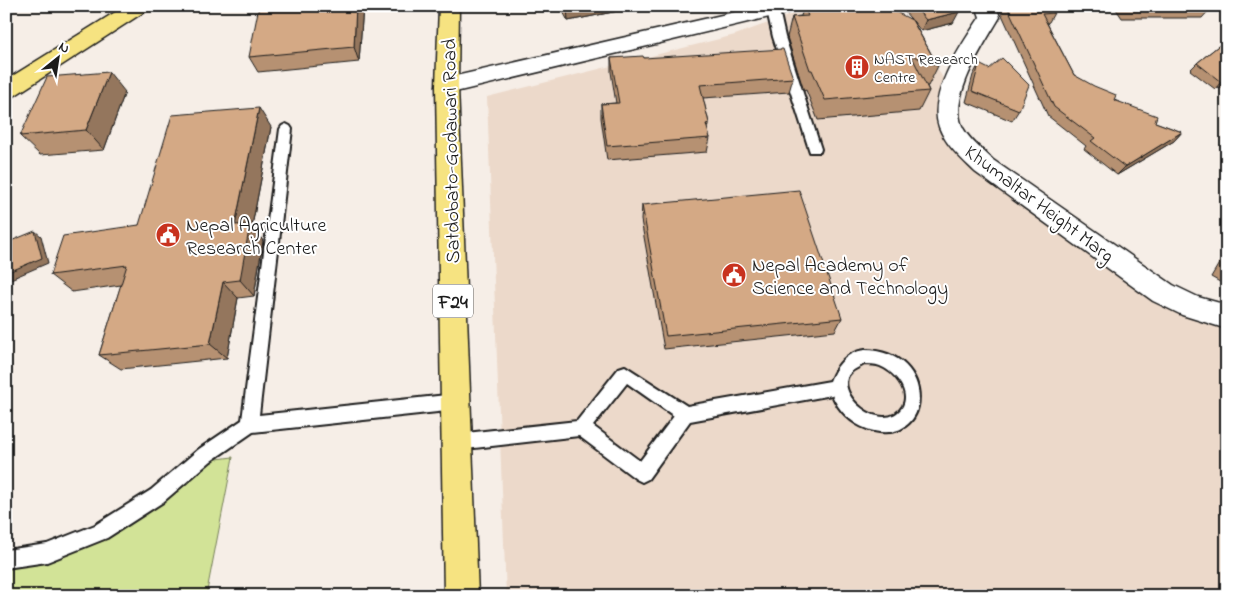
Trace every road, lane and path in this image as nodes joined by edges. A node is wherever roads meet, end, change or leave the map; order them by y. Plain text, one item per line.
1 (140, 6) edge
2 (449, 6) edge
3 (986, 6) edge
4 (782, 8) edge
5 (447, 86) junction
6 (6, 91) edge
7 (286, 129) dead end
8 (815, 149) dead end
9 (1227, 317) edge
10 (837, 387) junction
11 (456, 402) junction
12 (685, 414) junction
13 (250, 424) junction
14 (581, 428) junction
15 (457, 442) junction
16 (6, 559) edge
17 (461, 596) edge

1 - 6 main road
2 - 5 main road, Satdobato-Godawari Road / F24
3 - 9 street, Khumaltar Height Marg
4 - 5 street
4 - 8 lane
5 - 11 main road, Satdobato-Godawari Road / F24
7 - 13 lane
10 - 10 lane
10 - 12 lane
11 - 13 lane
11 - 15 main road, Satdobato-Godawari Road / F24
12 - 14 lane
12 - 14 lane
13 - 16 lane
14 - 15 lane
15 - 17 main road, Satdobato-Godawari Road / F24

